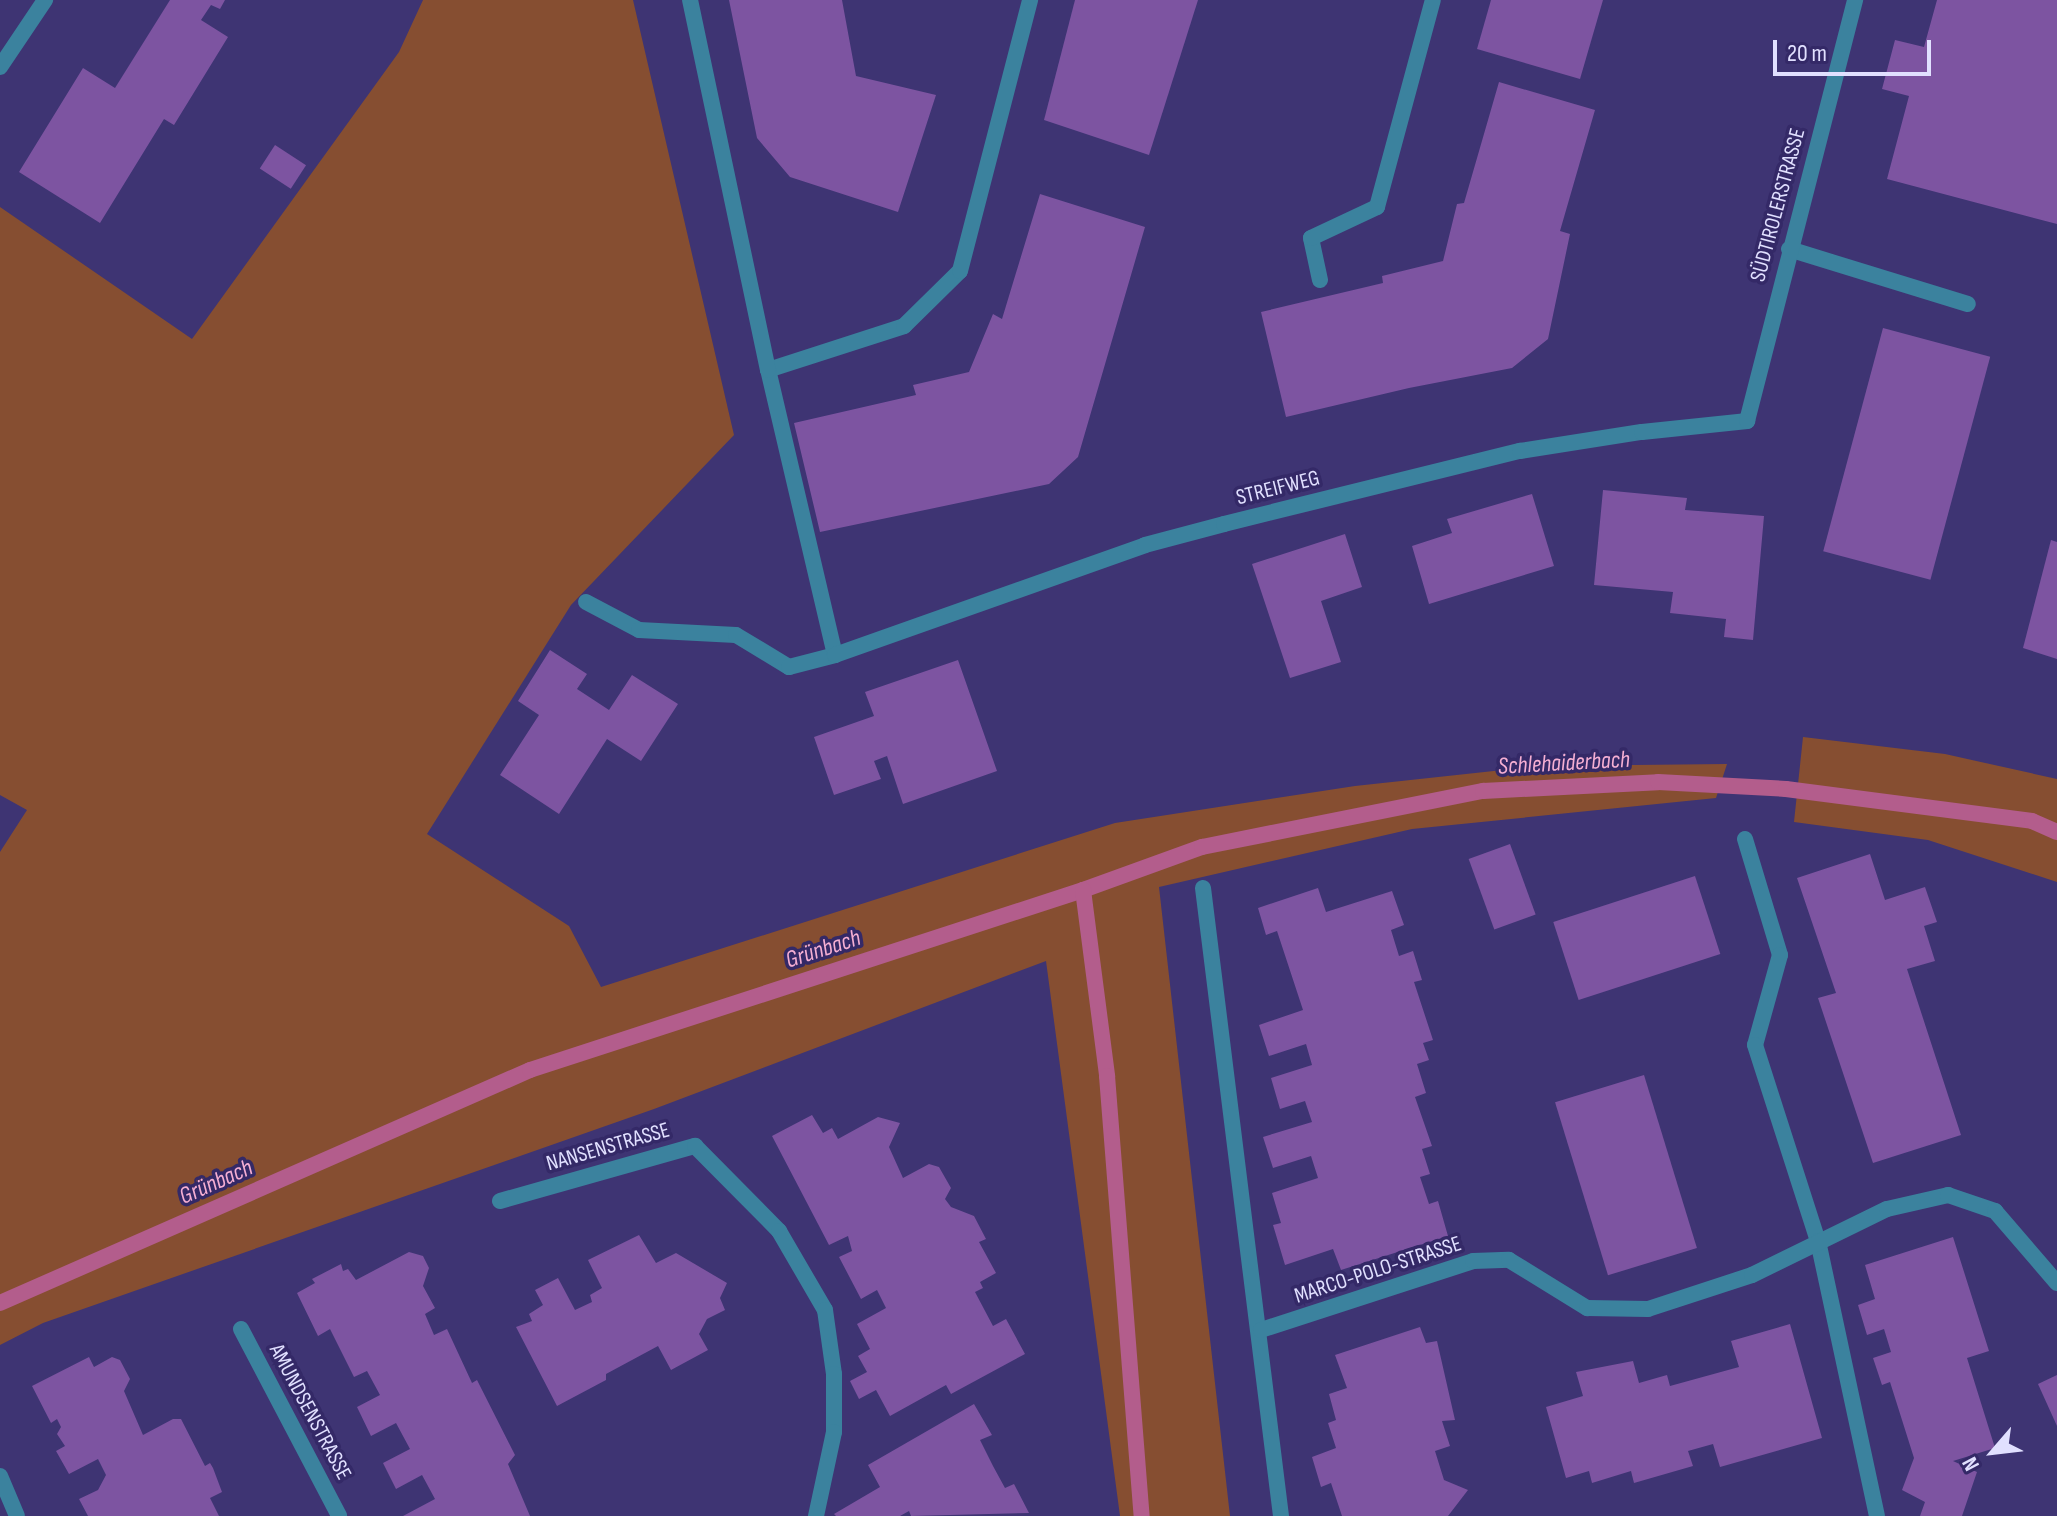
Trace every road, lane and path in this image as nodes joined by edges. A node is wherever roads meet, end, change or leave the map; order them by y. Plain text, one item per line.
1 (45, 0) edge
2 (690, 0) edge
3 (1030, 0) edge
4 (1433, 0) edge
5 (1855, 0) edge
6 (0, 67) edge
7 (1789, 249) junction
8 (1320, 280) dead end
9 (1968, 304) dead end
10 (768, 370) junction
11 (1747, 421) joint
12 (586, 602) dead end
13 (835, 655) junction
14 (1745, 839) dead end
15 (1203, 888) dead end
16 (500, 1201) dead end
17 (1818, 1241) junction
18 (2057, 1283) edge
19 (241, 1329) dead end
20 (1261, 1330) junction
21 (0, 1476) edge
22 (17, 1516) edge
23 (339, 1516) edge
24 (816, 1516) edge
25 (1281, 1516) edge
26 (1877, 1516) edge

1 - 6 street
2 - 10 street
3 - 10 street
4 - 8 street
5 - 7 street, SÜDTIROLERSTRASSE
7 - 9 street
7 - 11 street, SÜDTIROLERSTRASSE
10 - 13 street
11 - 13 street, STREIFWEG
12 - 13 street, STREIFWEG
14 - 17 street
15 - 20 street
16 - 24 street, NANSENSTRASSE
17 - 18 street, MARCO-POLO-STRASSE
17 - 20 street, MARCO-POLO-STRASSE
17 - 26 street
19 - 23 street, AMUNDSENSTRASSE
20 - 25 street
21 - 22 street

